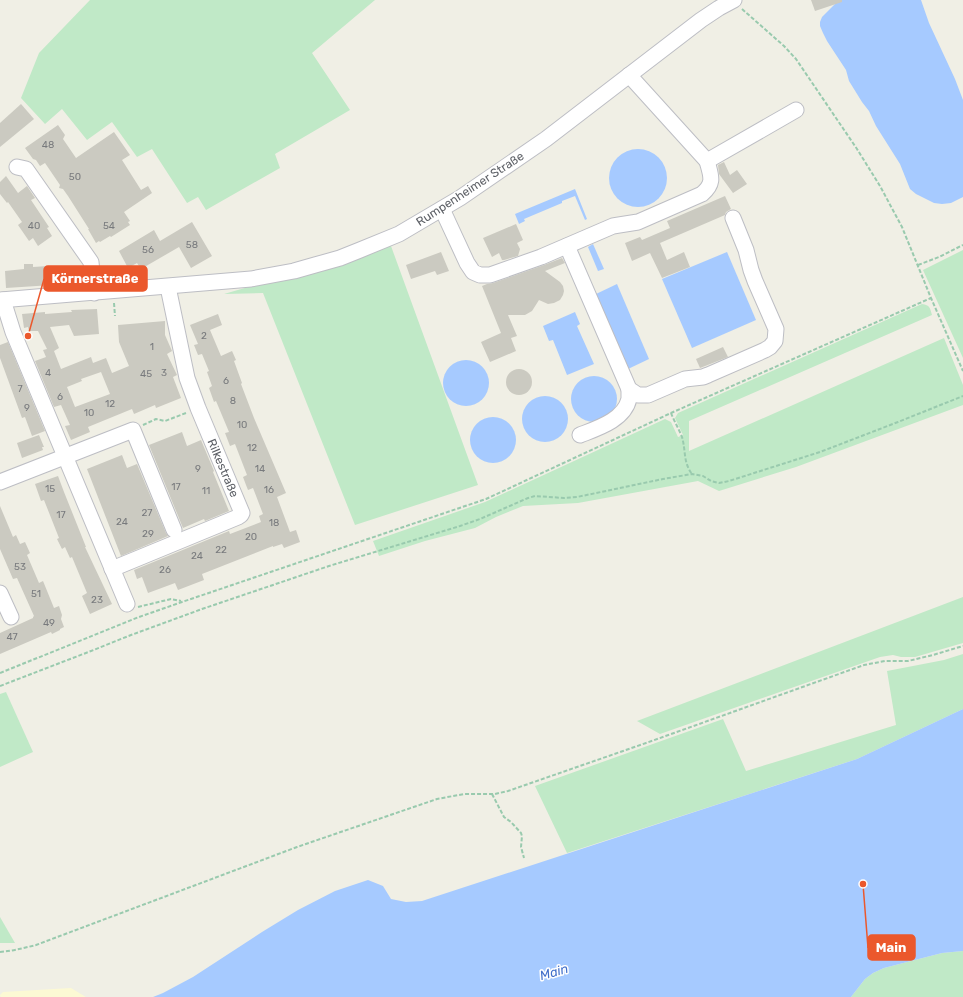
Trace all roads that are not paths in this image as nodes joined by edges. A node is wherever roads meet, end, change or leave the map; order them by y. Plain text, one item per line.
1 (733, 1) edge
2 (629, 75) junction
3 (796, 110) dead end
4 (707, 161) junction
5 (17, 167) dead end
6 (442, 209) junction
7 (733, 218) dead end
8 (567, 246) junction
9 (168, 287) junction
10 (94, 293) junction
11 (1, 300) edge
12 (629, 390) junction
13 (580, 435) dead end
14 (65, 456) junction
15 (0, 482) edge
16 (174, 530) dead end
17 (112, 569) junction
18 (0, 593) edge
19 (127, 604) road end
20 (11, 617) dead end

1 - 2 street, Rumpenheimer Straße
2 - 4 street
2 - 6 street, Rumpenheimer Straße
3 - 4 street
4 - 8 street
5 - 10 street
6 - 8 street
6 - 9 street, Rumpenheimer Straße
7 - 12 street
8 - 12 street
9 - 10 street, Rumpenheimer Straße
9 - 17 street, Rilkestraße
10 - 11 street, Rumpenheimer Straße
11 - 14 street
12 - 13 street
14 - 15 street
14 - 16 street
14 - 17 street
17 - 19 street
18 - 20 street

